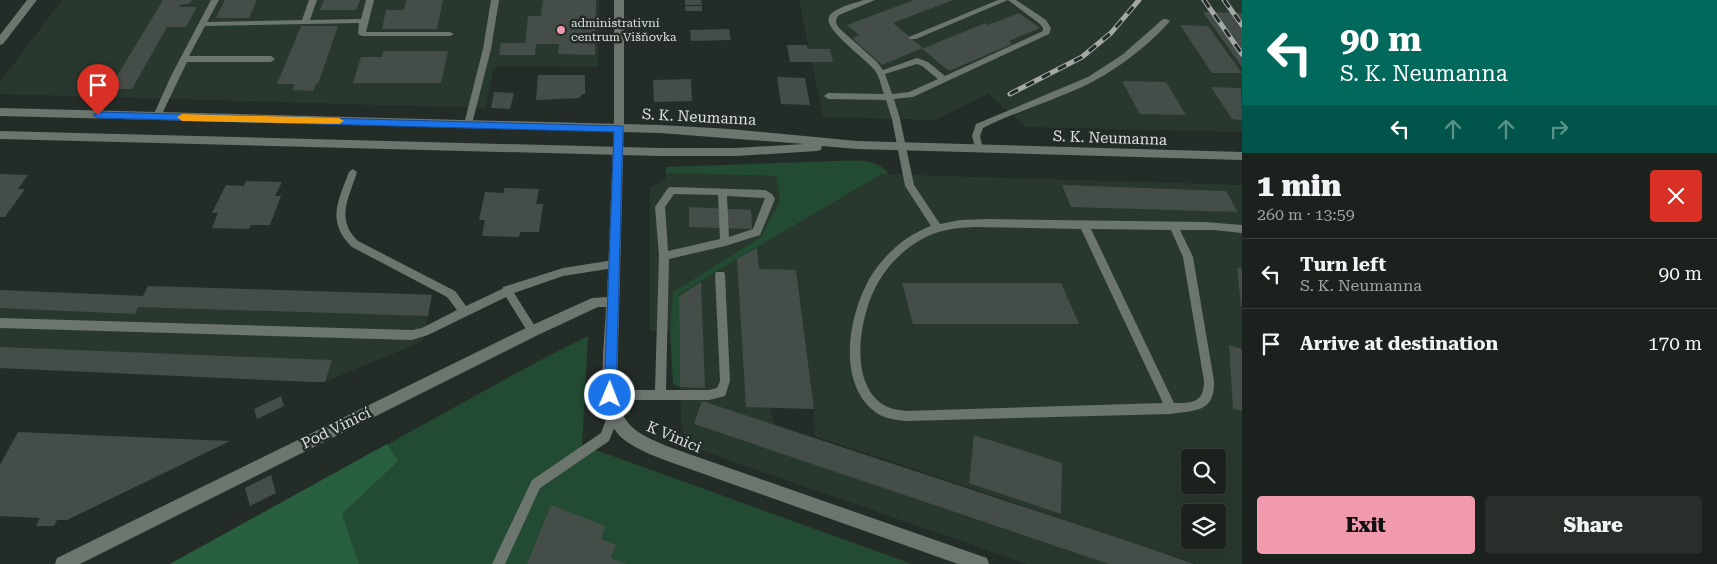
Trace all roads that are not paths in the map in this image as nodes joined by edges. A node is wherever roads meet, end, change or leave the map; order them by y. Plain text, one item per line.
1 (32, 0) edge
2 (215, 0) edge
3 (313, 0) edge
4 (370, 0) edge
5 (495, 0) edge
6 (619, 0) edge
7 (871, 0) edge
8 (1004, 0) edge
9 (1011, 0) edge
10 (364, 21) junction
11 (1166, 21) dead end
12 (305, 22) junction
13 (202, 24) junction
14 (450, 34) dead end
15 (913, 36) dead end
16 (0, 42) edge
17 (184, 59) junction
18 (271, 59) dead end
19 (881, 73) junction
20 (944, 79) junction
21 (828, 96) dead end
22 (890, 97) junction
23 (0, 112) edge
24 (157, 116) junction
25 (468, 124) junction
26 (619, 128) junction
27 (0, 135) edge
28 (857, 145) junction
29 (902, 146) junction
30 (979, 149) junction
31 (618, 151) junction
32 (1242, 156) edge
33 (353, 172) dead end
34 (722, 192) junction
35 (1084, 225) junction
36 (1174, 226) junction
37 (937, 228) junction
38 (1242, 229) edge
39 (725, 242) junction
40 (664, 256) junction
41 (614, 264) junction
42 (720, 275) dead end
43 (507, 290) junction
44 (612, 302) junction
45 (464, 311) junction
46 (0, 323) edge
47 (533, 331) junction
48 (610, 395) junction
49 (660, 395) junction
50 (1171, 409) junction
51 (613, 416) junction
52 (63, 564) edge
53 (498, 564) edge
54 (981, 564) edge

1 - 16 street
2 - 13 lane
3 - 12 lane
4 - 10 lane
5 - 25 lane
6 - 26 street
7 - 19 lane
8 - 15 lane
9 - 20 lane
10 - 12 lane
10 - 14 lane
11 - 30 lane
12 - 13 lane
13 - 17 lane
17 - 18 lane
17 - 24 lane
19 - 20 lane
19 - 22 lane
20 - 22 lane
21 - 22 lane
22 - 29 lane
23 - 24 street, S. K. Neumanna
24 - 25 street, S. K. Neumanna
25 - 26 street, S. K. Neumanna
26 - 28 street, S. K. Neumanna
26 - 31 street
27 - 31 street, S. K. Neumanna
28 - 29 street, S. K. Neumanna
28 - 31 street, S. K. Neumanna
29 - 30 street, S. K. Neumanna
29 - 37 lane
30 - 32 street, S. K. Neumanna
31 - 41 street
33 - 45 lane
34 - 39 lane
34 - 39 lane
34 - 40 lane
35 - 36 lane
35 - 37 lane
35 - 50 lane
36 - 38 lane
36 - 50 lane
37 - 50 lane
39 - 40 lane
40 - 49 lane
41 - 43 lane
41 - 44 street
42 - 49 lane
43 - 45 lane
43 - 47 lane
44 - 47 street, Pod Vinicí
44 - 48 street
45 - 46 lane
47 - 52 street, Pod Vinicí
48 - 49 lane
48 - 51 street
51 - 53 lane
51 - 54 street, K Vinici

